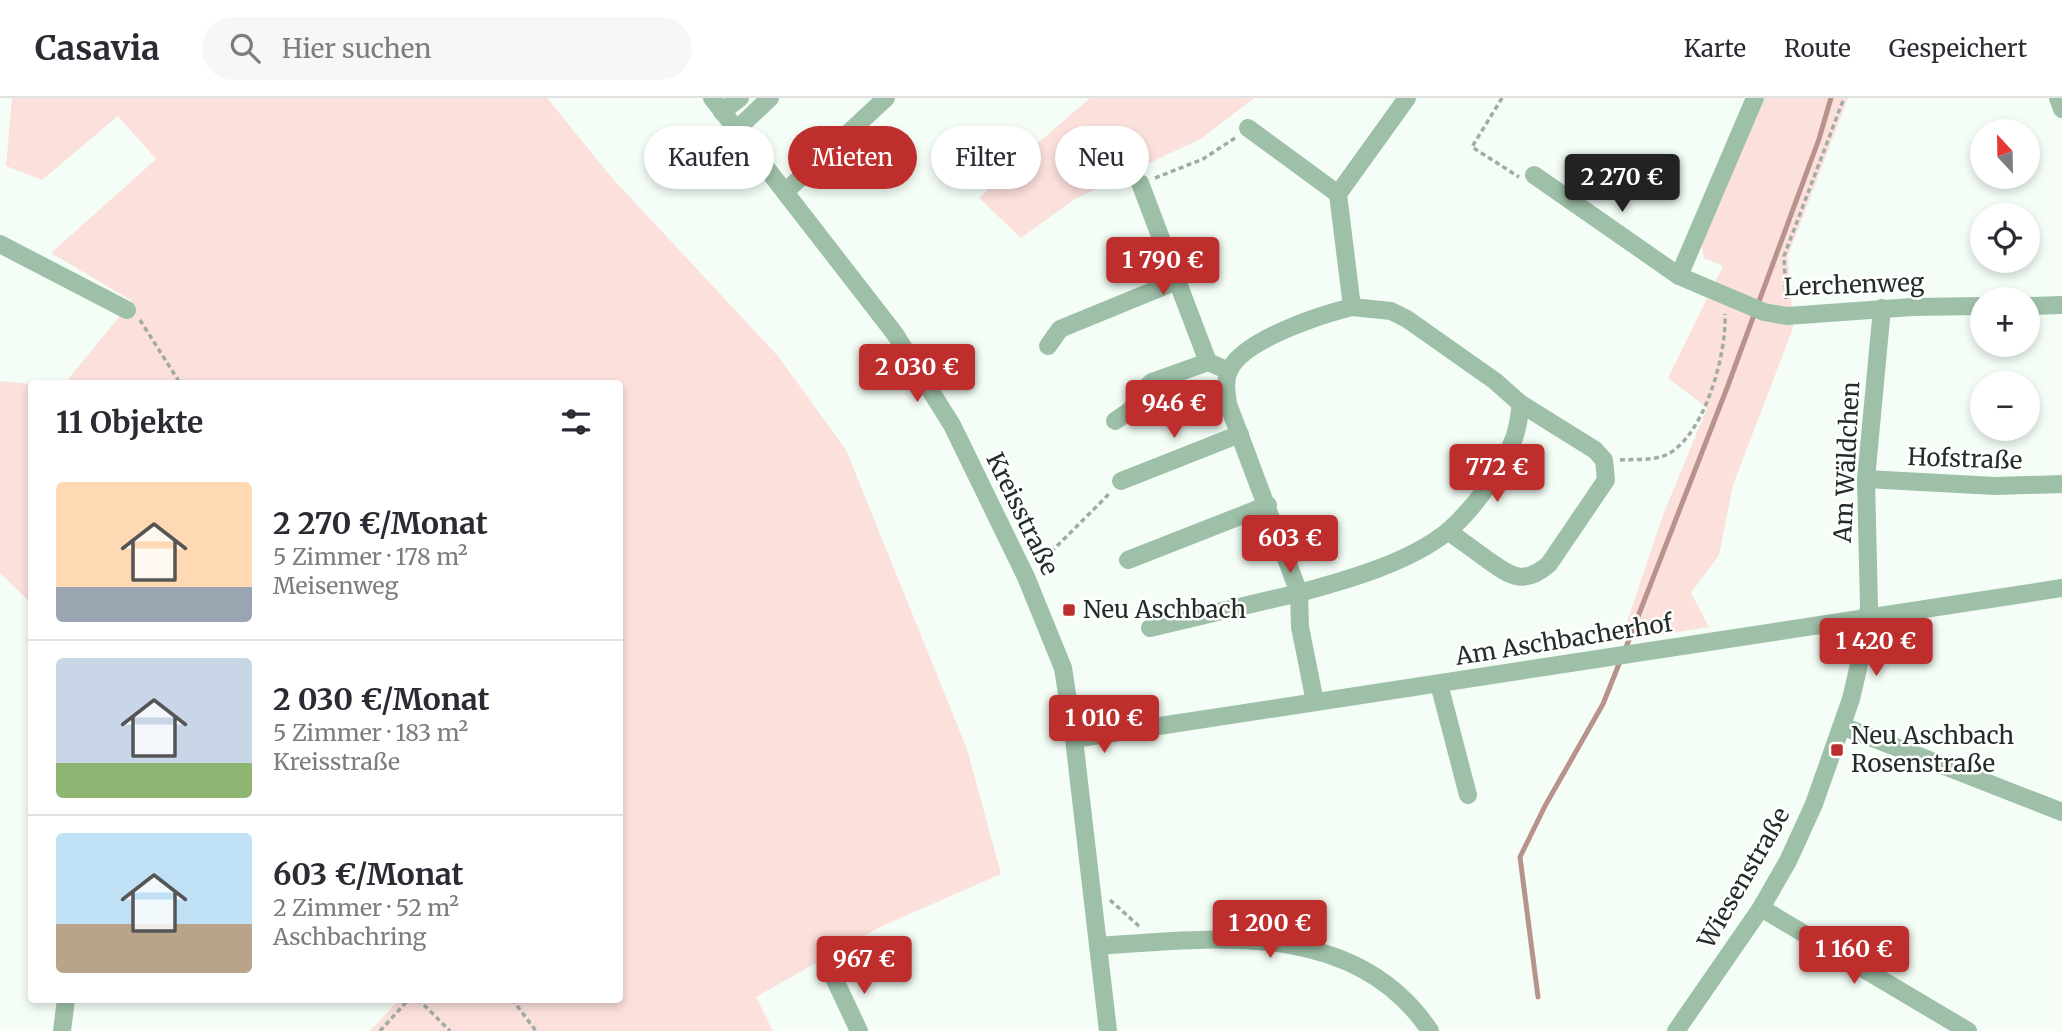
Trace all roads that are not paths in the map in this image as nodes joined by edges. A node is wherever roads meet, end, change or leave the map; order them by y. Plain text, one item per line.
1 (740, 98) edge
2 (770, 98) edge
3 (886, 98) edge
4 (1407, 98) edge
5 (2057, 98) edge
6 (1751, 100) edge
7 (717, 105) edge
8 (2062, 109) edge
9 (733, 126) edge
10 (740, 126) edge
11 (1248, 128) road end
12 (1534, 175) road end
13 (774, 178) edge
14 (1142, 189) edge
15 (785, 192) junction
16 (1338, 194) junction
17 (0, 244) edge
18 (1686, 279) junction
19 (1177, 281) junction
20 (2062, 305) edge
21 (1970, 306) edge
22 (2040, 306) edge
23 (1352, 307) junction
24 (1882, 309) junction
25 (127, 310) road end
26 (1048, 346) dead end
27 (1208, 362) junction
28 (1229, 371) junction
29 (1521, 404) junction
30 (1115, 421) dead end
31 (1240, 434) junction
32 (1866, 479) junction
33 (1121, 481) road end
34 (2062, 484) edge
35 (1268, 505) junction
36 (1448, 531) junction
37 (1128, 560) dead end
38 (2062, 589) edge
39 (1299, 593) junction
40 (1868, 619) junction
41 (1150, 628) dead end
42 (1439, 684) junction
43 (1315, 702) junction
44 (1842, 726) junction
45 (1074, 739) junction
46 (1468, 795) dead end
47 (2062, 813) edge
48 (1761, 908) junction
49 (1098, 946) junction
50 (833, 976) dead end
51 (66, 1003) edge
52 (62, 1031) edge
53 (859, 1031) edge
54 (1108, 1031) edge
55 (1430, 1031) edge
56 (1676, 1031) edge
57 (1968, 1031) edge

1 - 7 street
2 - 10 street
3 - 15 street
4 - 16 street
5 - 8 street
6 - 18 street
7 - 9 street, Kreisstraße
11 - 16 street
12 - 18 street, Lerchenweg
13 - 15 street, Kreisstraße
14 - 19 street
15 - 45 street, Kreisstraße
16 - 23 street
17 - 25 street
18 - 24 street, Lerchenweg
19 - 26 street
19 - 27 street
20 - 22 street
21 - 24 street, Lerchenweg
23 - 28 street
23 - 29 street
24 - 32 street, Am Wäldchen
27 - 28 street
27 - 30 street
28 - 31 street
29 - 36 street
29 - 36 street
31 - 33 street
31 - 35 street
32 - 34 street, Hofstraße
32 - 40 street, Am Wäldchen
35 - 37 street
35 - 39 street
36 - 39 street
38 - 40 street, Am Aschbacherhof
39 - 41 street
39 - 43 street
40 - 42 street, Am Aschbacherhof
40 - 44 street, Wiesenstraße
42 - 43 street, Am Aschbacherhof
42 - 46 street
43 - 45 street, Am Aschbacherhof
44 - 47 street
44 - 48 street, Wiesenstraße
45 - 49 street, Kreisstraße
48 - 56 street, Wiesenstraße
48 - 57 street
49 - 54 street, Kreisstraße
49 - 55 street
50 - 53 street
51 - 52 street

